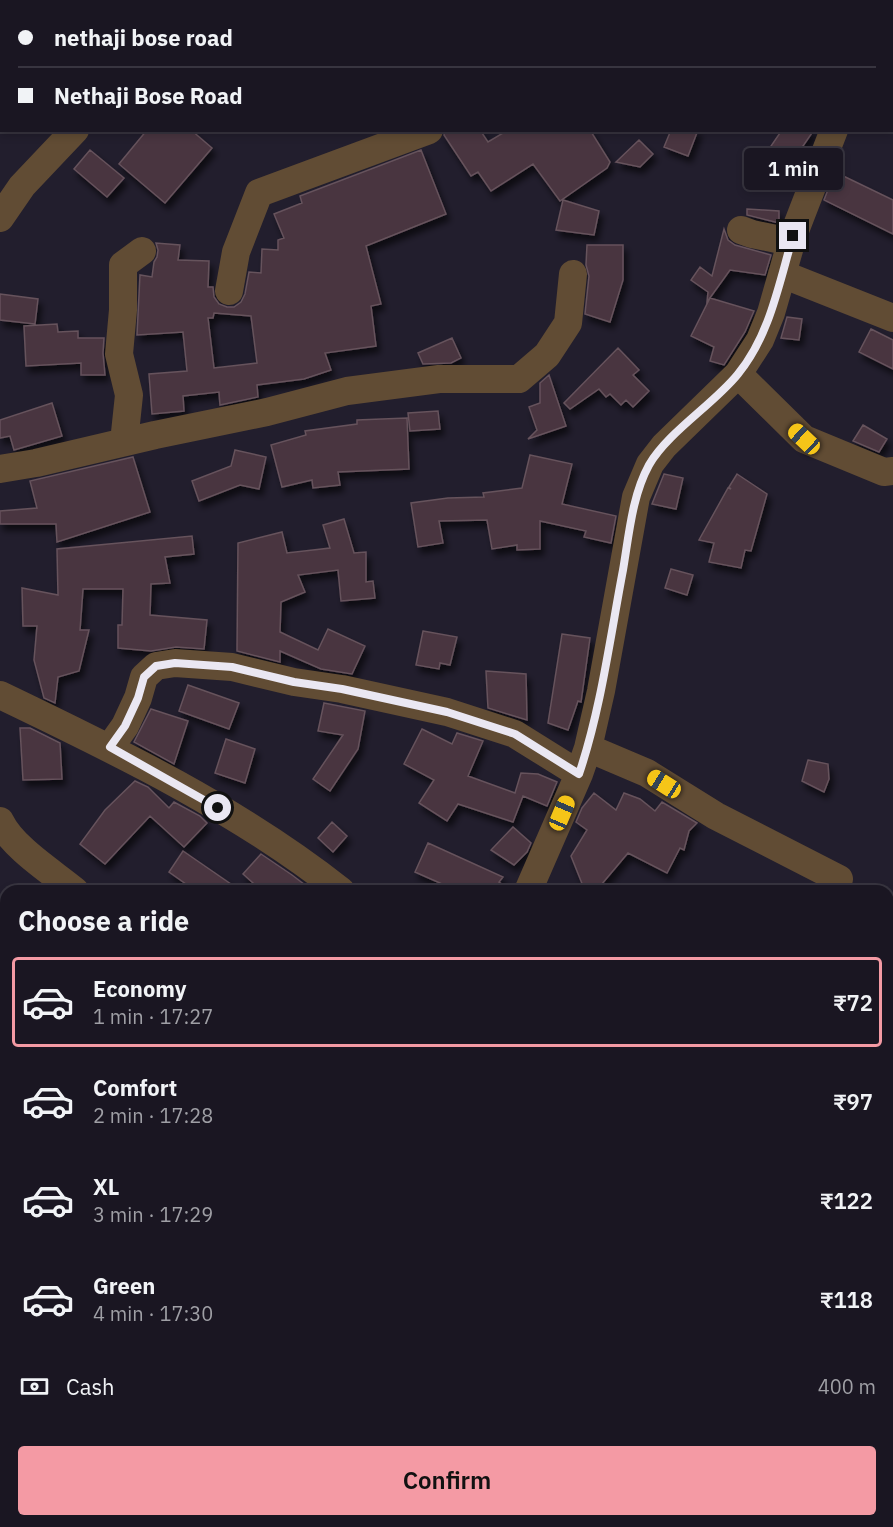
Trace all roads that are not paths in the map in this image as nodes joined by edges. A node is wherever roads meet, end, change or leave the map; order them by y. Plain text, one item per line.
1 (73, 132) edge
2 (424, 132) edge
3 (833, 132) edge
4 (11, 184) edge
5 (0, 218) edge
6 (741, 230) dead end
7 (791, 242) junction
8 (142, 251) dead end
9 (573, 274) dead end
10 (782, 274) junction
11 (229, 291) dead end
12 (893, 318) edge
13 (738, 374) junction
14 (124, 442) junction
15 (0, 469) edge
16 (893, 471) edge
17 (0, 695) edge
18 (110, 747) junction
19 (588, 747) junction
20 (579, 774) junction
21 (0, 821) edge
22 (839, 879) dead end
23 (68, 885) edge
24 (333, 885) edge
25 (531, 885) edge

1 - 4 street
2 - 11 street
3 - 7 street
4 - 5 street
6 - 7 street
7 - 10 street
8 - 14 street
9 - 14 street
10 - 12 street
10 - 13 street
13 - 16 street
13 - 19 street
14 - 15 street
17 - 18 street
18 - 20 street
18 - 24 street
19 - 20 street
19 - 22 street
20 - 25 street
21 - 23 street

